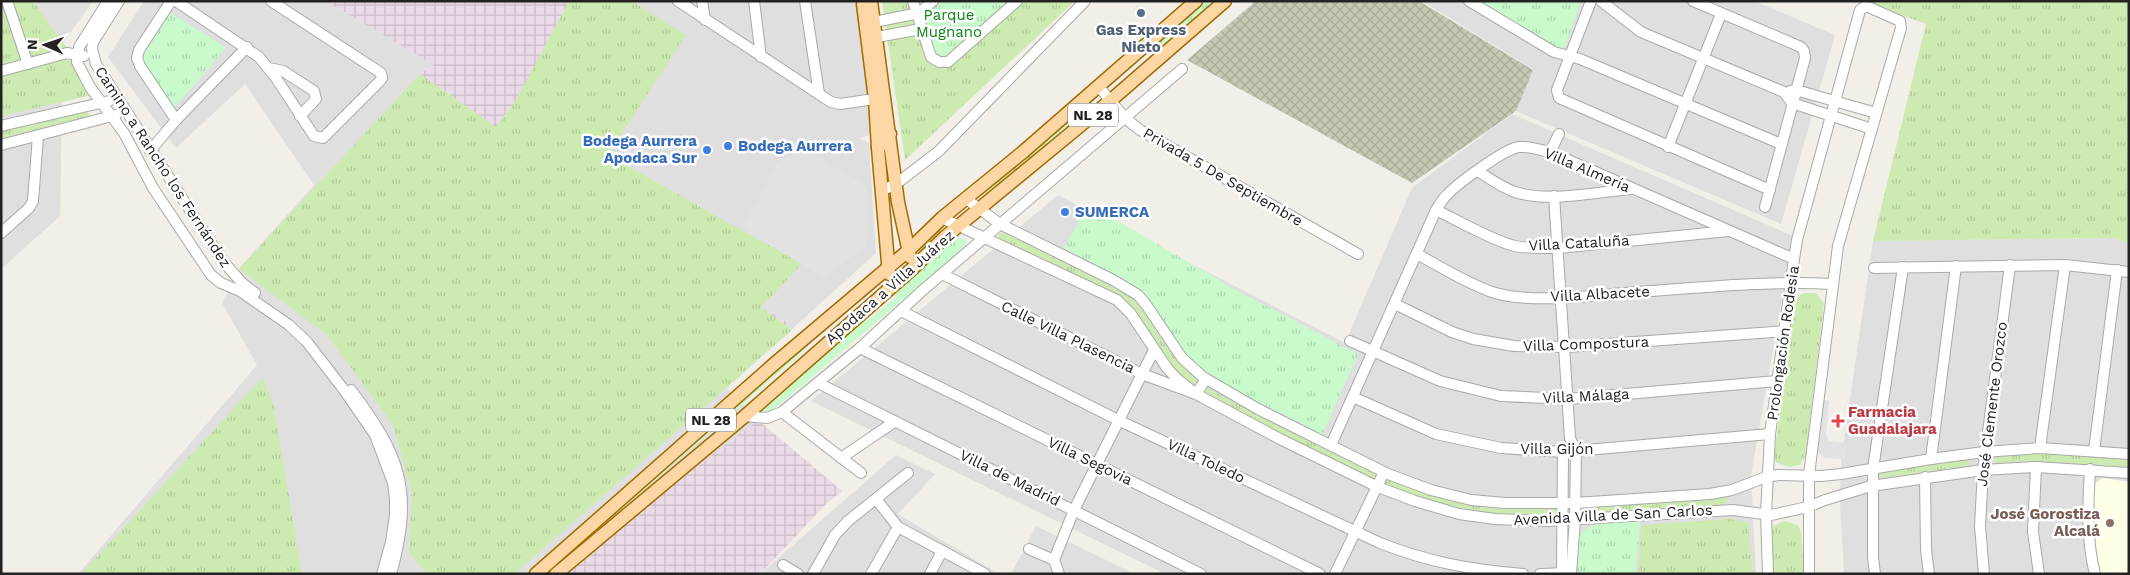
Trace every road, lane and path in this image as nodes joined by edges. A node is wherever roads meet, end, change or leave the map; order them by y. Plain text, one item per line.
1 (7, 1) edge
2 (108, 1) edge
3 (119, 1) edge
4 (171, 1) edge
5 (176, 1) edge
6 (271, 1) edge
7 (678, 1) edge
8 (702, 1) edge
9 (754, 1) edge
10 (805, 1) edge
11 (863, 1) edge
12 (871, 1) edge
13 (913, 1) edge
14 (933, 1) edge
15 (1017, 1) edge
16 (1084, 1) edge
17 (1196, 1) edge
18 (1225, 1) edge
19 (1470, 1) edge
20 (1591, 1) edge
21 (1601, 1) edge
22 (1693, 1) edge
23 (917, 14) junction
24 (1721, 14) junction
25 (705, 20) junction
26 (874, 22) junction
27 (921, 29) junction
28 (877, 37) junction
29 (246, 47) junction
30 (78, 55) junction
31 (1570, 56) junction
32 (93, 57) junction
33 (761, 57) junction
34 (1704, 59) junction
35 (28, 64) junction
36 (268, 68) junction
37 (1182, 69) dead end
38 (1, 71) edge
39 (1099, 87) junction
40 (1796, 90) junction
41 (1784, 92) junction
42 (819, 94) junction
43 (880, 98) junction
44 (117, 99) junction
45 (1110, 101) junction
46 (1837, 101) junction
47 (103, 102) junction
48 (1686, 103) junction
49 (1792, 103) junction
50 (125, 113) junction
51 (1876, 113) junction
52 (112, 116) junction
53 (300, 116) junction
54 (1832, 116) junction
55 (1125, 118) junction
56 (176, 120) junction
57 (1, 126) edge
58 (1872, 129) junction
59 (890, 134) junction
60 (1559, 134) dead end
61 (38, 136) junction
62 (1782, 144) junction
63 (1, 145) edge
64 (1668, 147) junction
65 (878, 148) junction
66 (150, 151) junction
67 (1550, 152) junction
68 (1478, 171) junction
69 (896, 184) junction
70 (1633, 189) junction
71 (1770, 190) junction
72 (881, 191) junction
73 (1554, 196) junction
74 (965, 198) junction
75 (1765, 207) dead end
76 (979, 210) junction
77 (1436, 210) junction
78 (942, 218) junction
79 (1000, 224) junction
80 (959, 226) junction
81 (1729, 231) junction
82 (1, 233) edge
83 (984, 238) junction
84 (1558, 248) junction
85 (909, 250) junction
86 (1358, 254) dead end
87 (1417, 254) junction
88 (1794, 259) junction
89 (2010, 265) junction
90 (2065, 265) junction
91 (1956, 266) junction
92 (888, 267) junction
93 (1903, 267) junction
94 (1874, 268) dead end
95 (912, 269) junction
96 (2117, 270) junction
97 (2129, 272) edge
98 (942, 274) junction
99 (1113, 280) junction
100 (1792, 282) junction
101 (1834, 284) junction
102 (891, 287) junction
103 (1105, 294) junction
104 (1562, 298) junction
105 (1395, 304) junction
106 (900, 311) junction
107 (1786, 331) junction
108 (1350, 341) dead end
109 (1566, 347) junction
110 (860, 348) junction
111 (1154, 350) junction
112 (1372, 352) junction
113 (1142, 374) junction
114 (1206, 379) junction
115 (1777, 381) junction
116 (818, 383) junction
117 (1196, 394) junction
118 (1353, 397) junction
119 (1568, 400) junction
120 (782, 412) junction
121 (745, 416) junction
122 (1120, 421) junction
123 (894, 422) junction
124 (1770, 434) junction
125 (1570, 438) junction
126 (1331, 445) junction
127 (2040, 448) junction
128 (1576, 451) junction
129 (2094, 451) junction
130 (1563, 452) junction
131 (1984, 452) junction
132 (2129, 454) edge
133 (841, 458) junction
134 (1931, 459) junction
135 (661, 464) junction
136 (1098, 464) junction
137 (2036, 467) junction
138 (1873, 469) junction
139 (2090, 469) junction
140 (1983, 470) junction
141 (1384, 472) junction
142 (908, 473) dead end
143 (2129, 473) edge
144 (862, 474) dead end
145 (1809, 475) junction
146 (672, 477) junction
147 (1766, 477) junction
148 (1925, 477) junction
149 (1871, 486) junction
150 (1378, 487) junction
151 (1732, 490) junction
152 (876, 499) junction
153 (1564, 503) junction
154 (1575, 503) junction
155 (1808, 508) junction
156 (1074, 510) junction
157 (1733, 510) junction
158 (1766, 514) junction
159 (1575, 519) junction
160 (1563, 520) junction
161 (898, 528) junction
162 (1356, 533) junction
163 (1029, 549) dead end
164 (942, 551) junction
165 (1054, 560) junction
166 (783, 565) dead end
167 (1567, 573) edge
168 (382, 574) edge
169 (390, 574) edge
170 (536, 574) edge
171 (556, 574) edge
172 (798, 574) edge
173 (813, 574) edge
174 (871, 574) edge
175 (930, 574) edge
176 (985, 574) edge
177 (1059, 574) edge
178 (1201, 574) edge
179 (1320, 574) edge
180 (1336, 574) edge
181 (1523, 574) edge
182 (1540, 574) edge
183 (1768, 574) edge
184 (1809, 574) edge
185 (1875, 574) edge
186 (1929, 574) edge
187 (1984, 574) edge
188 (2039, 574) edge
189 (2095, 574) edge

1 - 35 street
2 - 30 street
3 - 32 street, Camino a Rancho los Fernández
4 - 56 street
5 - 29 street
6 - 53 street
7 - 25 street
8 - 25 street
9 - 33 street
10 - 42 street
11 - 43 main road
12 - 26 main road
13 - 23 street
14 - 23 street
15 - 27 street
16 - 69 street
17 - 39 main road, Apodaca a Villa Juárez / NL 28
18 - 45 main road, Apodaca a Villa Juárez / NL 28
19 - 31 street
20 - 31 street
21 - 34 street
22 - 24 street
23 - 26 street
23 - 27 street
24 - 34 street
24 - 40 street
25 - 33 street
26 - 28 main road
27 - 28 street
28 - 43 main road
29 - 36 street
29 - 56 street
30 - 32 street
30 - 35 street
30 - 47 street
31 - 48 street
31 - 64 street
32 - 44 street, Camino a Rancho los Fernández
33 - 42 street
34 - 41 street
34 - 48 street
35 - 38 street
36 - 53 street
36 - 53 street
37 - 55 street
39 - 45 street, Privada 5 De Septiembre
39 - 74 main road, Apodaca a Villa Juárez / NL 28
40 - 41 street
40 - 46 street
40 - 49 street
41 - 49 street
42 - 43 street
43 - 59 main road
43 - 65 main road
44 - 47 street
44 - 50 street, Camino a Rancho los Fernández
45 - 55 street, Privada 5 De Septiembre
45 - 76 main road, Apodaca a Villa Juárez / NL 28
46 - 51 street
46 - 51 street, Prolongación Rodesia
46 - 54 street, Prolongación Rodesia
47 - 52 street
47 - 57 street
48 - 62 street
48 - 64 street
49 - 54 street
49 - 62 street
50 - 52 street
50 - 66 street, Camino a Rancho los Fernández
51 - 58 street
52 - 61 street
52 - 168 street
54 - 58 street
54 - 88 street, Prolongación Rodesia
55 - 79 street
55 - 86 street, Privada 5 De Septiembre
56 - 66 street
58 - 101 street
59 - 65 main road
59 - 69 main road
60 - 67 street
61 - 63 street
61 - 82 street
62 - 71 street
64 - 71 street
65 - 72 main road
66 - 169 street, Camino a Rancho los Fernández
67 - 68 street, Villa Almería
67 - 70 street, Villa Almería
68 - 73 street
68 - 77 street, Villa Almería
69 - 72 street
69 - 85 main road
70 - 73 street
70 - 81 street, Villa Almería
71 - 75 street
72 - 92 main road
73 - 84 street
74 - 76 street, Avenida Villa de San Carlos
74 - 78 main road, Apodaca a Villa Juárez / NL 28
76 - 79 street, Avenida Villa de San Carlos
76 - 80 main road, Apodaca a Villa Juárez / NL 28
77 - 84 street, Villa Cataluña
77 - 87 street, Villa Almería
78 - 80 street, Avenida Villa de San Carlos
78 - 85 main road, Apodaca a Villa Juárez / NL 28
79 - 83 street
79 - 99 street, Avenida Villa de San Carlos
80 - 83 street, Avenida Villa de San Carlos
80 - 95 main road, Apodaca a Villa Juárez / NL 28
81 - 84 street, Villa Cataluña
81 - 88 street, Villa Almería
83 - 98 street
83 - 103 street, Avenida Villa de San Carlos
84 - 104 street
85 - 92 main road, Apodaca a Villa Juárez / NL 28
85 - 95 main road
87 - 104 street, Villa Albacete
87 - 105 street, Villa Almería
88 - 100 street, Prolongación Rodesia
89 - 90 street
89 - 91 street
89 - 131 street, José Clemente Orozco
90 - 96 street
90 - 127 street
91 - 93 street
91 - 134 street
92 - 102 main road
92 - 135 main road, Apodaca a Villa Juárez / NL 28
93 - 94 street
93 - 138 street
95 - 102 main road, Apodaca a Villa Juárez / NL 28
96 - 97 street
96 - 129 street
98 - 106 street
98 - 113 street, Calle Villa Plasencia
99 - 103 street
99 - 114 street, Avenida Villa de San Carlos
100 - 101 street, Villa Albacete
100 - 104 street, Villa Albacete
100 - 107 street, Prolongación Rodesia
101 - 145 street
102 - 121 main road, Apodaca a Villa Juárez / NL 28
103 - 111 street, Avenida Villa de San Carlos
104 - 109 street
105 - 109 street, Villa Compostura
105 - 112 street, Villa Almería
106 - 110 street
106 - 122 street, Villa Toledo
107 - 109 street, Villa Compostura
107 - 115 street, Prolongación Rodesia
108 - 112 street, Villa Málaga
109 - 119 street
110 - 116 street
110 - 136 street, Villa Segovia
111 - 113 street
111 - 117 street, Avenida Villa de San Carlos
112 - 118 street, Villa Almería
112 - 119 street, Villa Málaga
113 - 117 street, Calle Villa Plasencia
113 - 122 street
114 - 117 street
114 - 126 street, Avenida Villa de San Carlos
115 - 119 street, Villa Málaga
115 - 124 street, Prolongación Rodesia
116 - 120 street
116 - 123 street, Villa de Madrid
117 - 150 street, Avenida Villa de San Carlos
118 - 126 street, Villa Almería
118 - 130 street, Villa Gijón
119 - 125 street
120 - 121 street
120 - 133 street
121 - 146 main road, Apodaca a Villa Juárez / NL 28
122 - 136 street
122 - 162 street, Villa Toledo
123 - 133 street
123 - 156 street, Villa de Madrid
124 - 128 street, Villa Gijón
124 - 147 street, Prolongación Rodesia
125 - 128 street
125 - 130 street
126 - 141 street, Avenida Villa de San Carlos
127 - 129 street, Avenida Villa de San Carlos
127 - 131 street, Avenida Villa de San Carlos
128 - 130 street, Villa Gijón
128 - 154 street
129 - 132 street, Avenida Villa de San Carlos
130 - 153 street
131 - 134 street, Avenida Villa de San Carlos
131 - 140 street, José Clemente Orozco
133 - 144 street
134 - 138 street, Avenida Villa de San Carlos
135 - 146 main road
135 - 170 main road, Apodaca a Villa Juárez / NL 28
136 - 156 street
136 - 179 street, Villa Segovia
137 - 139 street, Avenida Villa de San Carlos
137 - 140 street, Avenida Villa de San Carlos
137 - 188 street
138 - 145 street, Avenida Villa de San Carlos
138 - 149 street
139 - 143 street, Avenida Villa de San Carlos
139 - 189 street
140 - 148 street, Avenida Villa de San Carlos
140 - 187 street, José Clemente Orozco
141 - 150 street
141 - 153 street, Avenida Villa de San Carlos
142 - 152 street
145 - 147 street, Avenida Villa de San Carlos
145 - 155 street
146 - 171 main road, Apodaca a Villa Juárez / NL 28
147 - 151 street, Avenida Villa de San Carlos
147 - 158 street, Prolongación Rodesia
148 - 149 street, Avenida Villa de San Carlos
148 - 186 street
149 - 155 street, Avenida Villa de San Carlos
149 - 185 street
150 - 160 street, Avenida Villa de San Carlos
150 - 162 street
151 - 154 street, Avenida Villa de San Carlos
151 - 157 street
152 - 161 street
152 - 173 street
153 - 154 street, Avenida Villa de San Carlos
153 - 160 street
154 - 159 street
155 - 158 street, Avenida Villa de San Carlos
155 - 184 street
156 - 165 street
156 - 178 street, Villa de Madrid
157 - 158 street, Avenida Villa de San Carlos
157 - 159 street, Avenida Villa de San Carlos
158 - 183 street, Prolongación Rodesia
159 - 160 street, Avenida Villa de San Carlos
159 - 167 street
160 - 167 street
161 - 164 street
161 - 174 street
162 - 180 street
162 - 181 street, Villa Toledo
163 - 165 street
164 - 175 street
164 - 176 street
165 - 177 street
166 - 172 street
167 - 182 street

